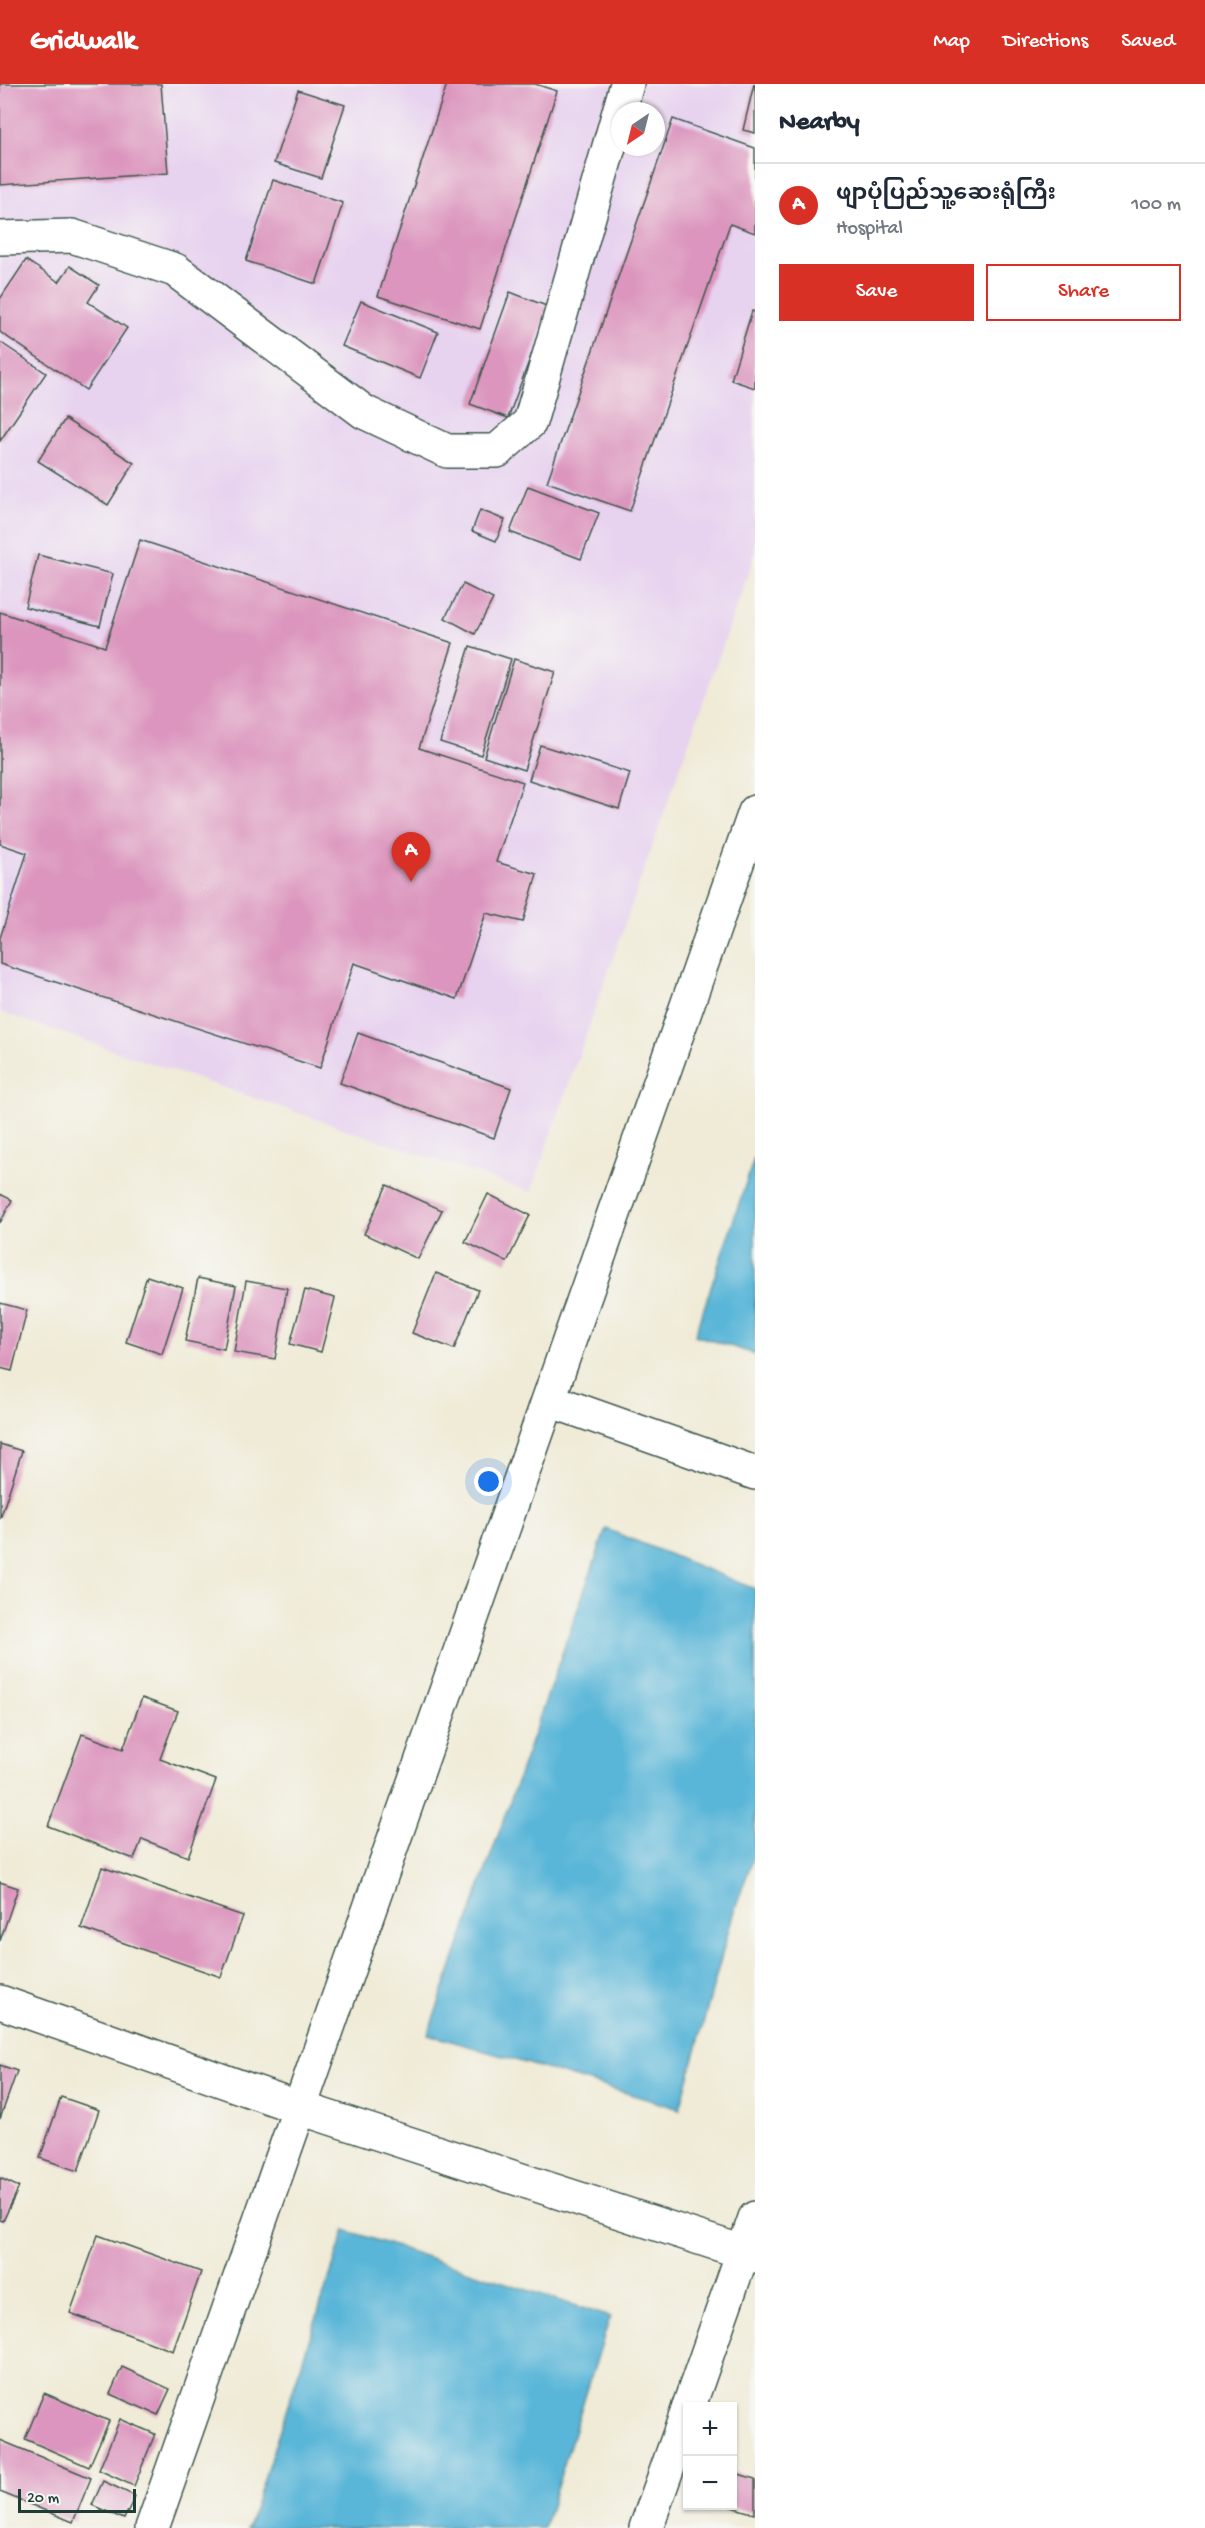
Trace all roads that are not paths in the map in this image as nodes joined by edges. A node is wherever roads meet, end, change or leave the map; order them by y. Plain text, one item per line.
1 (627, 84) edge
2 (0, 238) edge
3 (755, 812) edge
4 (549, 1400) junction
5 (755, 1473) edge
6 (0, 2002) edge
7 (300, 2108) junction
8 (755, 2218) edge
9 (749, 2254) edge
10 (690, 2402) edge
11 (683, 2422) edge
12 (152, 2528) edge
13 (646, 2528) edge

1 - 2 street
3 - 4 street
4 - 5 street
4 - 7 street
6 - 7 street
7 - 9 street
7 - 12 street
8 - 9 street
9 - 10 street
11 - 13 street

